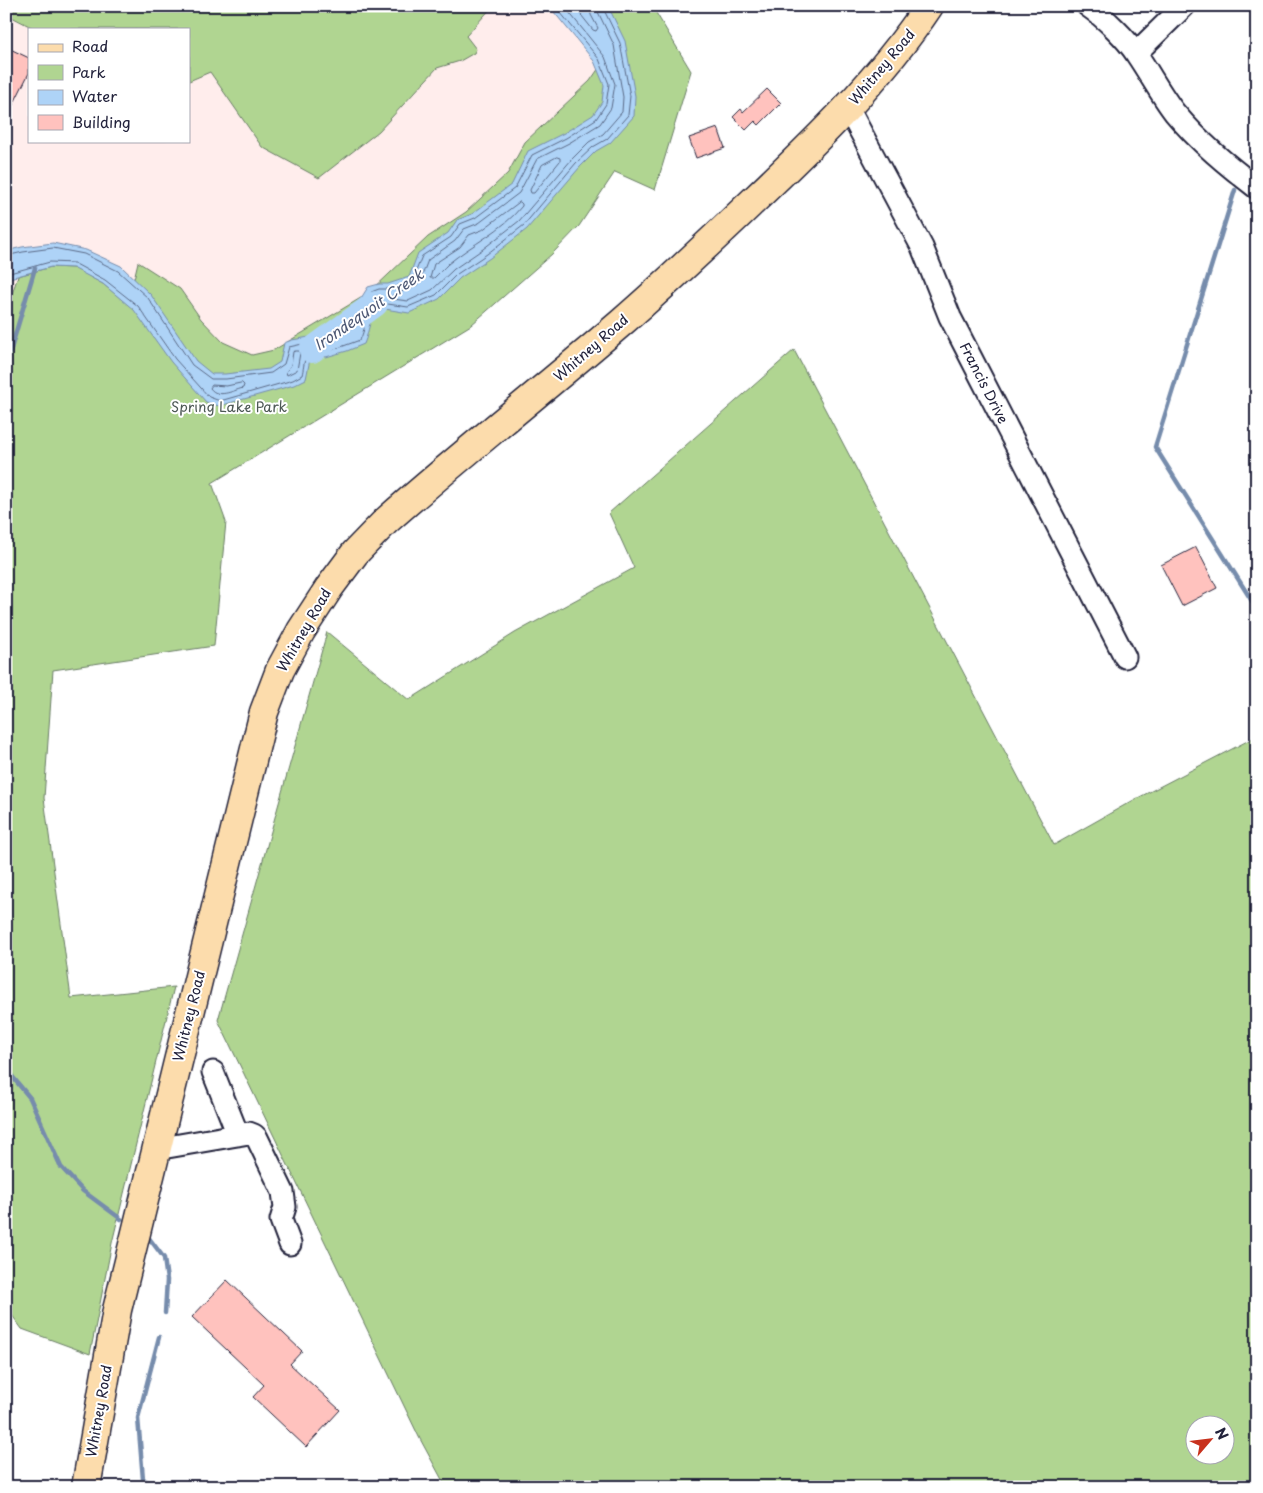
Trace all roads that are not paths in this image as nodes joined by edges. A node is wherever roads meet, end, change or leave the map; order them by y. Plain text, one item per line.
1 (929, 6) edge
2 (1088, 6) edge
3 (1184, 6) edge
4 (1136, 52) junction
5 (848, 108) junction
6 (1257, 188) edge
7 (1125, 657) dead end
8 (213, 1072) dead end
9 (238, 1135) junction
10 (156, 1149) junction
11 (290, 1244) dead end
12 (86, 1487) edge

1 - 5 main road, Whitney Road
2 - 4 street
3 - 4 street
4 - 6 street
5 - 7 street, Francis Drive
5 - 10 main road, Whitney Road
8 - 9 street
9 - 10 street
9 - 11 street
10 - 12 main road, Whitney Road

